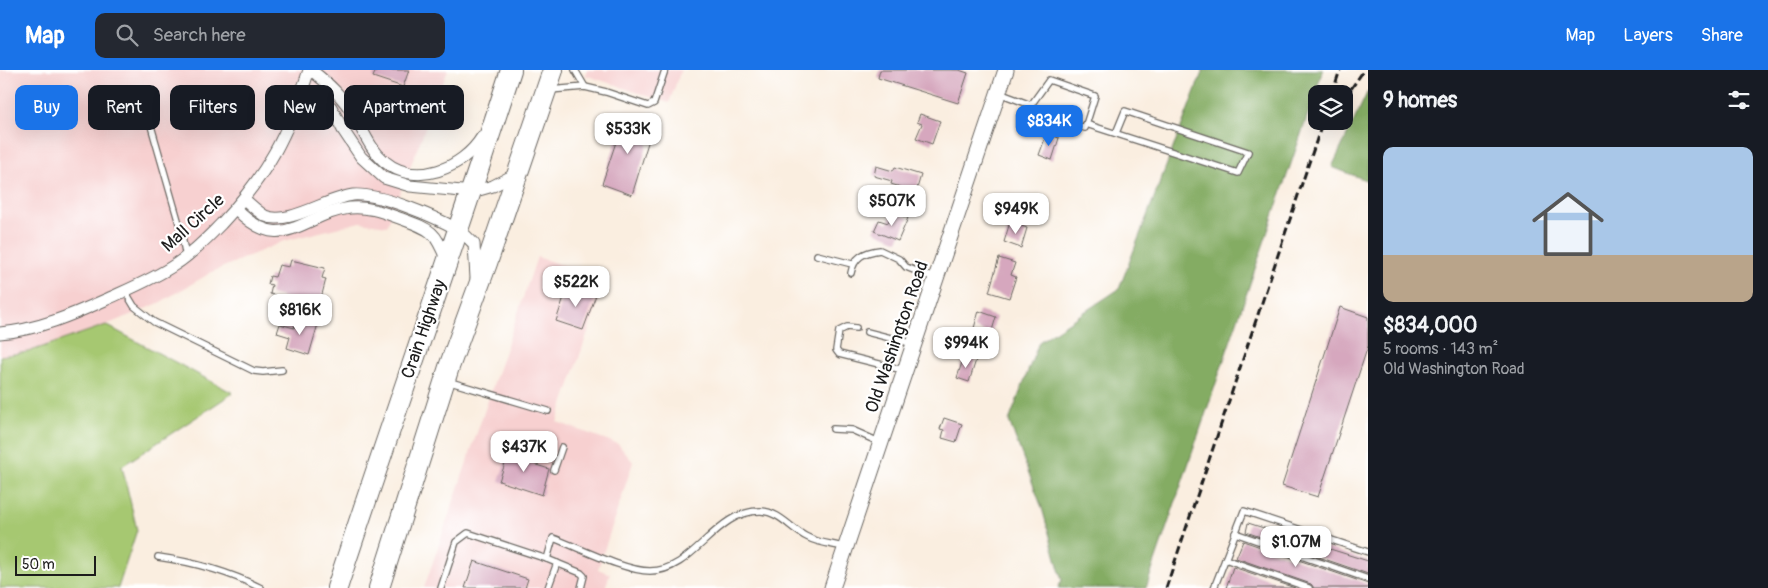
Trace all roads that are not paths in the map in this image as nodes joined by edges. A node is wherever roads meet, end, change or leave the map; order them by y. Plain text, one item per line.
1 (310, 70) edge
2 (511, 70) edge
3 (553, 70) edge
4 (575, 70) edge
5 (665, 70) edge
6 (1006, 70) edge
7 (304, 85) edge
8 (585, 87) junction
9 (546, 90) junction
10 (999, 93) junction
11 (1031, 105) junction
12 (334, 112) edge
13 (496, 114) junction
14 (1086, 124) junction
15 (152, 130) edge
16 (287, 130) edge
17 (1116, 133) junction
18 (518, 173) junction
19 (472, 192) junction
20 (244, 199) junction
21 (236, 209) junction
22 (458, 230) junction
23 (817, 255) dead end
24 (186, 257) junction
25 (447, 261) junction
26 (852, 264) junction
27 (851, 273) dead end
28 (936, 279) junction
29 (125, 290) junction
30 (474, 300) junction
31 (856, 328) dead end
32 (867, 332) dead end
33 (0, 333) edge
34 (914, 344) junction
35 (282, 370) dead end
36 (905, 370) junction
37 (445, 380) junction
38 (548, 411) dead end
39 (833, 428) dead end
40 (881, 443) junction
41 (562, 446) dead end
42 (554, 470) dead end
43 (1235, 534) junction
44 (846, 548) junction
45 (1368, 552) edge
46 (158, 557) dead end
47 (547, 559) junction
48 (1225, 559) junction
49 (557, 563) junction
50 (1368, 579) edge
51 (260, 588) edge
52 (336, 588) edge
53 (379, 588) edge
54 (441, 588) edge
55 (548, 588) edge
56 (581, 588) edge
57 (832, 588) edge
58 (1216, 588) edge
59 (1309, 588) edge

1 - 7 street, Mall Circle
1 - 13 street
2 - 13 highway, Crain Highway
3 - 9 highway, Crain Highway
4 - 8 lane
5 - 8 lane
6 - 10 main road, Old Washington Road
8 - 9 lane
9 - 18 highway, Crain Highway
10 - 11 lane
10 - 28 main road, Old Washington Road
11 - 14 lane
11 - 14 lane
12 - 19 street
13 - 19 highway, Crain Highway
14 - 17 lane
15 - 24 lane
16 - 20 street, Mall Circle
17 - 17 lane
18 - 19 street
18 - 30 highway, Crain Highway
19 - 22 highway, Crain Highway
20 - 21 street, Mall Circle
20 - 22 street
21 - 24 street, Mall Circle
21 - 25 street
22 - 25 highway, Crain Highway
22 - 30 street
23 - 26 lane
24 - 29 street, Mall Circle
25 - 52 highway, Crain Highway
26 - 27 lane
26 - 28 lane
28 - 34 main road, Old Washington Road
29 - 33 street, Mall Circle
29 - 35 lane
30 - 37 highway, Crain Highway
31 - 36 lane
32 - 34 lane
34 - 36 main road, Old Washington Road
36 - 40 main road, Old Washington Road
37 - 38 lane
37 - 53 highway, Crain Highway
39 - 40 lane
40 - 44 main road, Old Washington Road
41 - 42 lane
43 - 45 lane
43 - 48 lane
43 - 50 lane
44 - 47 lane
44 - 57 main road, Old Washington Road
46 - 51 lane
47 - 49 lane
47 - 54 lane
48 - 58 lane
48 - 59 lane
49 - 55 lane
49 - 56 lane

